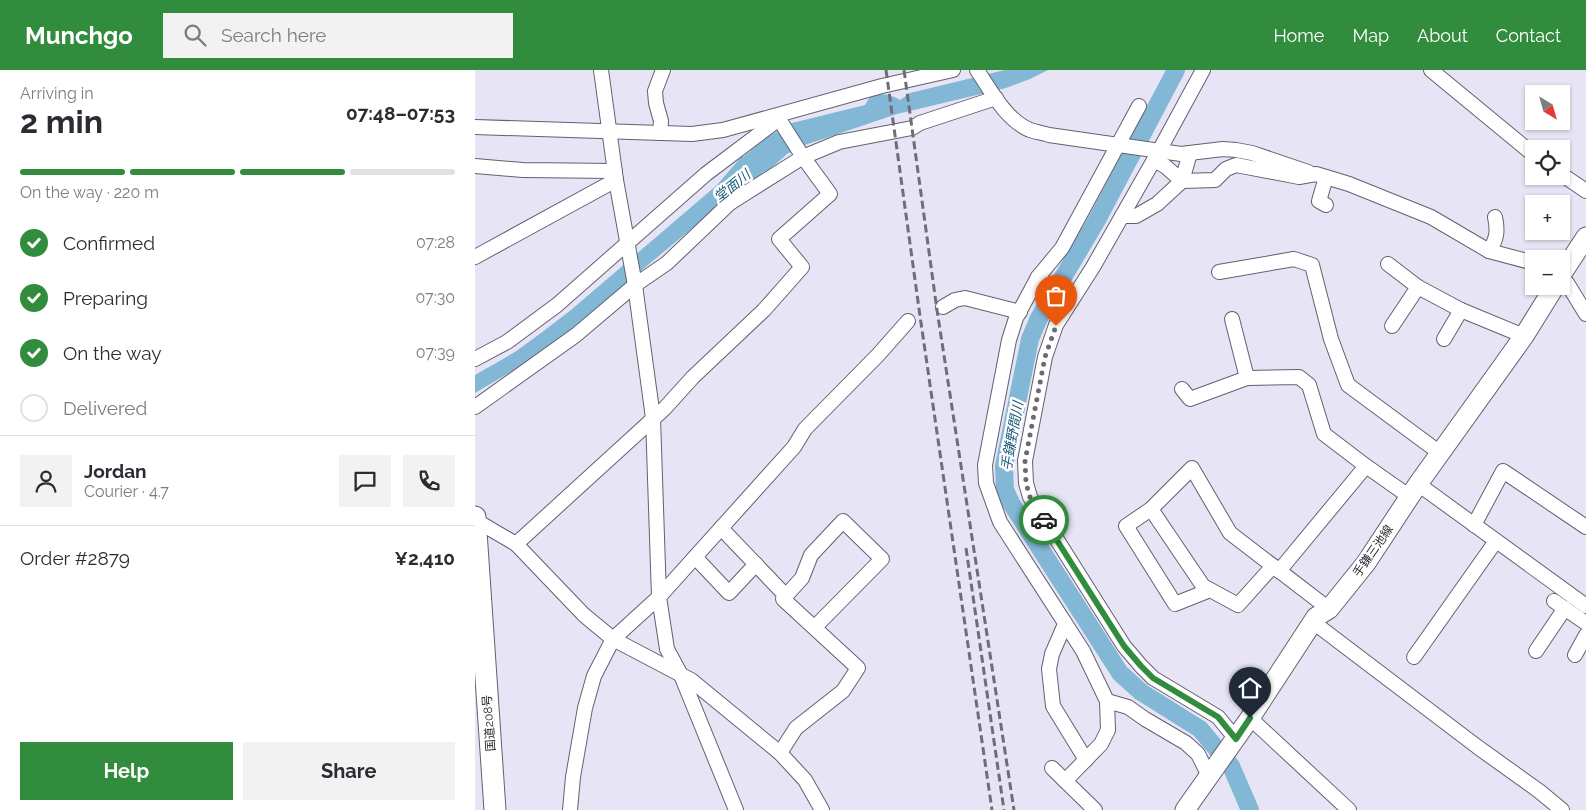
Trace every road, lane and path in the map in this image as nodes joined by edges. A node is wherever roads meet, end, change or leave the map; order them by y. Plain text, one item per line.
1 (601, 70) edge
2 (663, 70) edge
3 (953, 70) edge
4 (977, 70) edge
5 (1203, 70) edge
6 (1431, 70) edge
7 (996, 98) junction
8 (1139, 106) dead end
9 (778, 118) junction
10 (475, 127) edge
11 (609, 131) junction
12 (660, 133) junction
13 (1118, 145) junction
14 (1525, 148) edge
15 (1190, 153) junction
16 (801, 154) junction
17 (1156, 154) junction
18 (475, 166) edge
19 (616, 176) junction
20 (1321, 176) junction
21 (1570, 180) edge
22 (1182, 182) junction
23 (1586, 191) edge
24 (1326, 205) dead end
25 (1122, 216) junction
26 (1495, 217) dead end
27 (1585, 240) edge
28 (627, 245) junction
29 (1489, 251) junction
30 (475, 257) edge
31 (1525, 261) edge
32 (1570, 261) edge
33 (1388, 264) dead end
34 (1219, 272) dead end
35 (1038, 277) junction
36 (635, 284) junction
37 (1418, 287) junction
38 (1570, 288) edge
39 (1549, 295) edge
40 (1069, 303) junction
41 (943, 307) dead end
42 (1461, 310) junction
43 (1020, 312) junction
44 (1586, 314) edge
45 (1232, 319) dead end
46 (907, 321) dead end
47 (1393, 326) dead end
48 (1524, 336) junction
49 (1444, 340) dead end
50 (475, 359) edge
51 (1247, 378) junction
52 (1182, 389) dead end
53 (475, 407) edge
54 (653, 418) junction
55 (1440, 453) junction
56 (1366, 466) junction
57 (1414, 490) junction
58 (1151, 509) junction
59 (475, 523) edge
60 (1474, 525) junction
61 (1586, 527) edge
62 (721, 528) junction
63 (1496, 541) junction
64 (516, 544) junction
65 (695, 557) junction
66 (756, 564) junction
67 (1276, 568) junction
68 (1210, 590) junction
69 (786, 596) junction
70 (659, 597) junction
71 (1329, 609) junction
72 (1575, 609) edge
73 (1313, 622) junction
74 (1065, 624) junction
75 (815, 627) junction
76 (1586, 635) edge
77 (613, 639) junction
78 (1536, 651) dead end
79 (1575, 655) dead end
80 (1414, 656) dead end
81 (681, 675) junction
82 (481, 696) edge
83 (1107, 701) junction
84 (1250, 718) junction
85 (1236, 739) junction
86 (780, 753) junction
87 (1086, 760) junction
88 (1053, 768) dead end
89 (1209, 776) junction
90 (1065, 781) junction
91 (495, 810) edge
92 (570, 810) edge
93 (735, 810) edge
94 (822, 810) edge
95 (1095, 810) edge
96 (1185, 810) edge
97 (1349, 810) edge
98 (1562, 810) edge

1 - 11 street
2 - 12 street
3 - 9 street
4 - 7 street
5 - 17 street
6 - 14 street
7 - 13 street
7 - 16 street
8 - 13 street
9 - 12 street
9 - 16 street
9 - 28 street
10 - 11 street
11 - 12 street
11 - 19 street
13 - 17 street
13 - 35 street
15 - 17 street
15 - 20 street
15 - 22 street
16 - 36 street
16 - 54 street
17 - 22 street
17 - 25 street
18 - 19 street
19 - 28 street
19 - 30 street
20 - 22 street
20 - 24 street
20 - 29 street
21 - 23 street
22 - 25 street
25 - 40 street
26 - 29 street
27 - 32 main road
28 - 36 street
28 - 50 street
29 - 31 street
33 - 37 street
34 - 55 street
35 - 40 street
35 - 43 street
36 - 53 street
36 - 54 street
37 - 42 street
37 - 47 street
38 - 44 street
39 - 48 main road, 手鎌三池線
40 - 85 street
41 - 43 street
42 - 48 street
42 - 49 street
43 - 74 street
45 - 51 street
46 - 62 street
48 - 55 main road, 手鎌三池線
51 - 52 street
51 - 56 street
54 - 64 street
54 - 70 street
55 - 57 main road, 手鎌三池線
56 - 57 street
56 - 67 street
57 - 60 street
57 - 71 main road, 手鎌三池線
58 - 67 street
58 - 68 street
58 - 68 street
59 - 64 street
59 - 82 highway, 国道208号
60 - 61 street
60 - 63 street
62 - 65 street
62 - 66 street
63 - 72 street
63 - 80 street
64 - 77 street
65 - 66 street
65 - 70 street
66 - 69 street
67 - 68 street
67 - 71 street
69 - 75 street
69 - 75 street
70 - 77 street
70 - 81 street
71 - 73 main road, 手鎌三池線
72 - 78 street
73 - 84 main road, 手鎌三池線
73 - 98 street
74 - 83 street
74 - 87 street
75 - 86 street
76 - 79 street
77 - 81 street
77 - 92 street
81 - 86 street
81 - 93 street
82 - 91 highway, 国道208号
83 - 87 street
83 - 89 street
84 - 85 main road, 手鎌三池線
84 - 97 street
85 - 89 main road, 手鎌三池線
86 - 94 street
87 - 90 street
88 - 90 street
89 - 96 main road, 手鎌三池線
90 - 95 street

